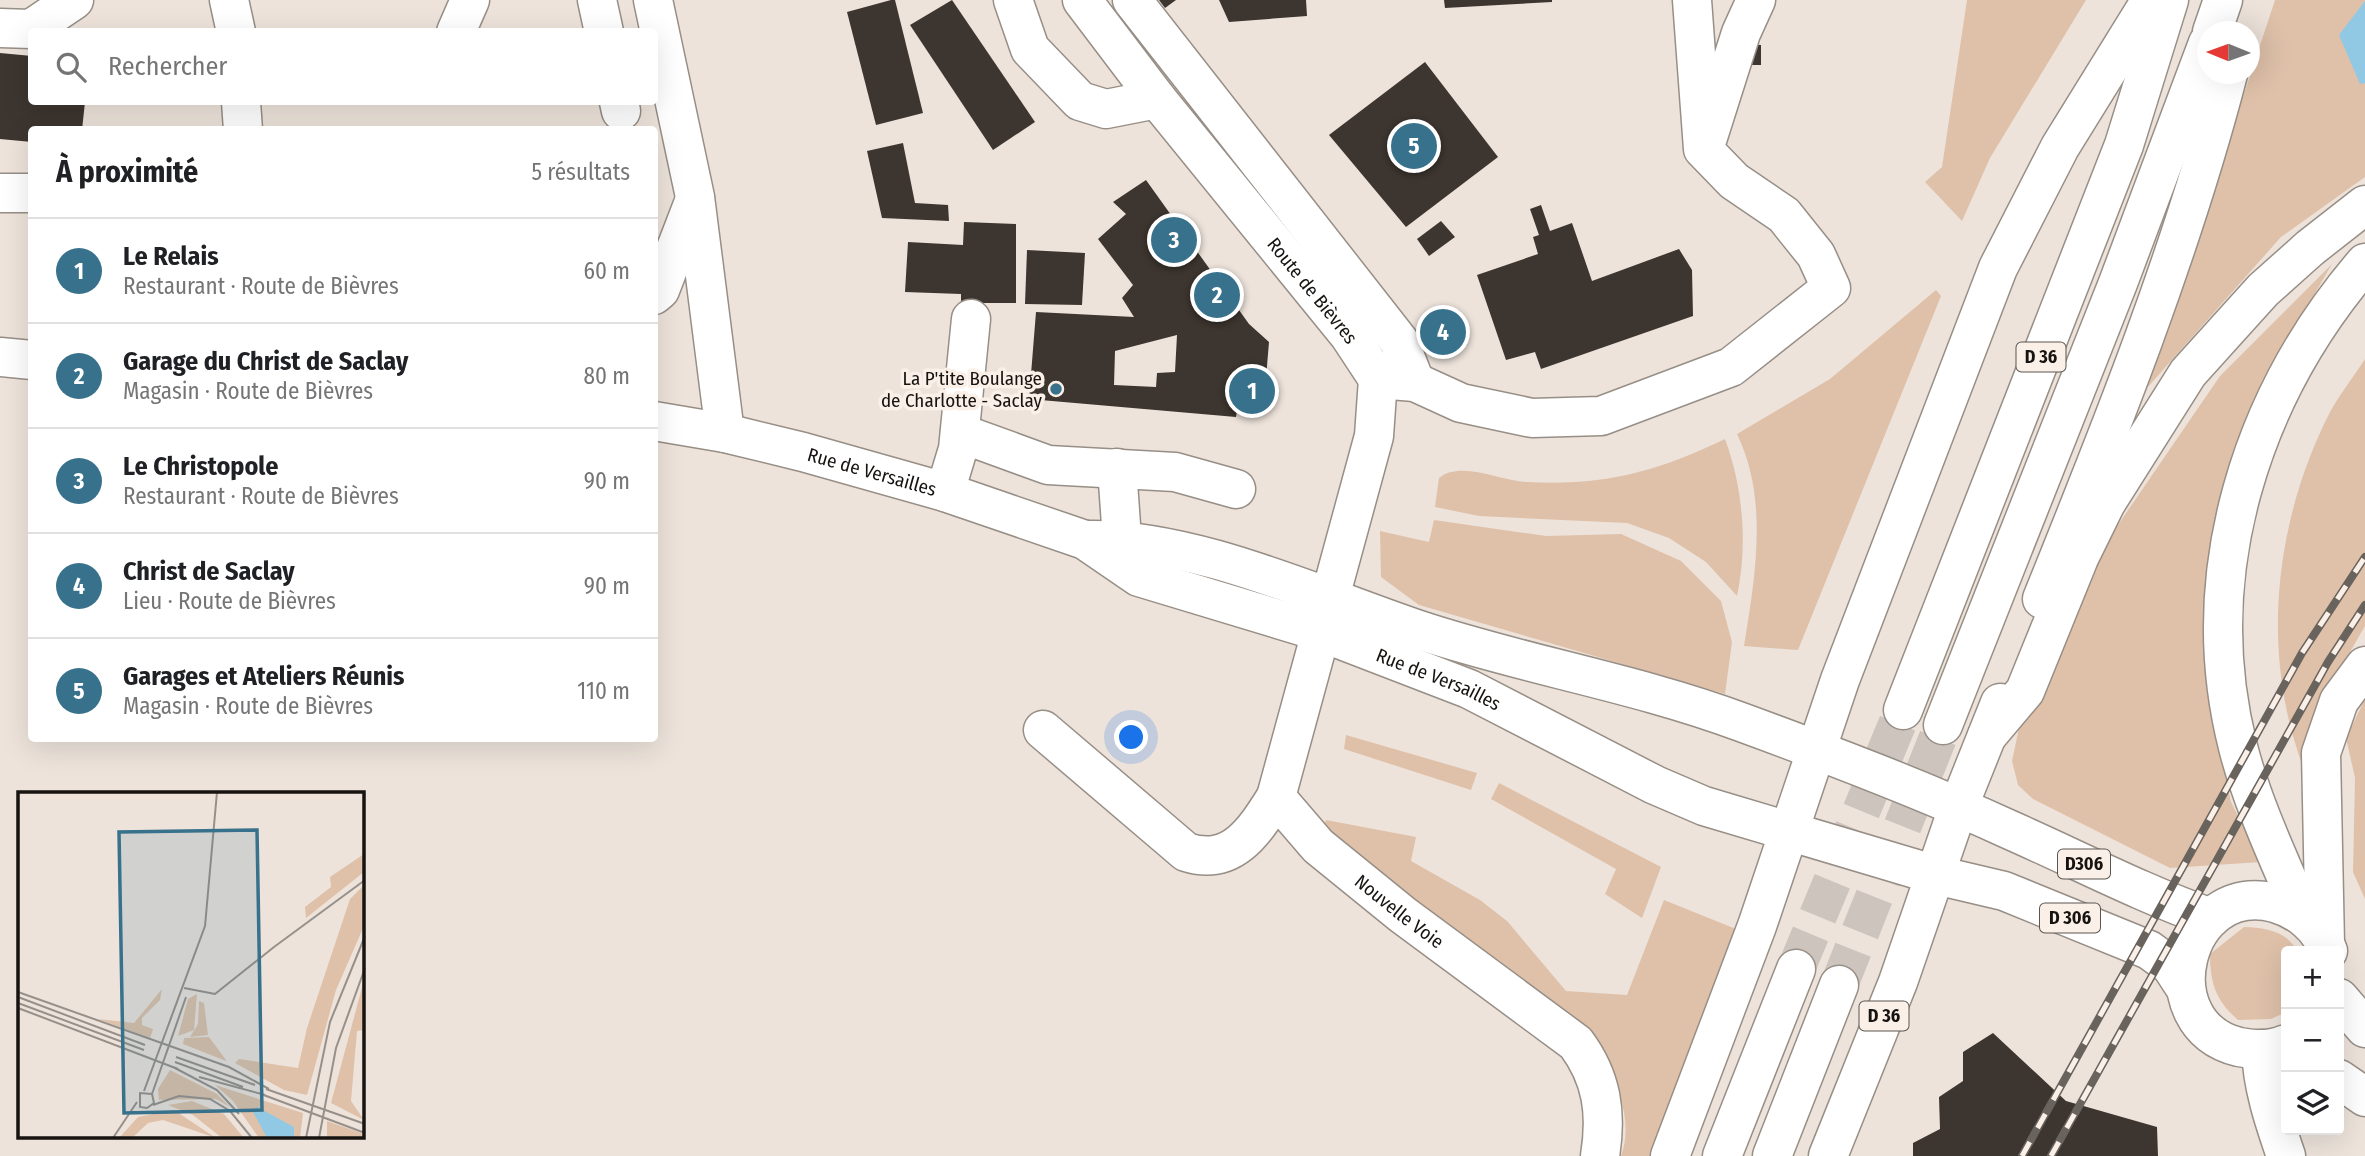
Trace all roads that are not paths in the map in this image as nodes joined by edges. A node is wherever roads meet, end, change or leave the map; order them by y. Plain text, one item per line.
1 (74, 0) edge
2 (229, 0) edge
3 (470, 0) edge
4 (597, 0) edge
5 (653, 0) edge
6 (1013, 0) edge
7 (1082, 0) edge
8 (1132, 0) edge
9 (1692, 0) edge
10 (1756, 0) edge
11 (2151, 0) edge
12 (2169, 0) edge
13 (2223, 0) edge
14 (2236, 0) edge
15 (2216, 21) edge
16 (2237, 21) edge
17 (0, 28) edge
18 (32, 28) edge
19 (235, 28) edge
20 (458, 28) edge
21 (603, 28) edge
22 (28, 29) edge
23 (2197, 70) edge
24 (2225, 84) edge
25 (1157, 99) junction
26 (242, 105) edge
27 (243, 126) edge
28 (1703, 149) junction
29 (0, 193) edge
30 (28, 193) edge
31 (695, 197) junction
32 (2365, 205) edge
33 (2365, 263) edge
34 (658, 292) edge
35 (971, 319) dead end
36 (0, 357) edge
37 (28, 360) edge
38 (1378, 379) junction
39 (1415, 382) junction
40 (658, 422) edge
41 (725, 433) junction
42 (960, 433) junction
43 (1117, 468) junction
44 (1236, 489) dead end
45 (945, 492) junction
46 (1104, 540) junction
47 (1326, 614) junction
48 (2365, 666) edge
49 (1903, 710) tunnel mouth
50 (1943, 725) tunnel mouth
51 (1043, 730) dead end
52 (1987, 736) junction
53 (1815, 749) junction
54 (1276, 797) junction
55 (1958, 808) junction
56 (1787, 831) junction
57 (1936, 875) junction
58 (2211, 918) junction
59 (2319, 937) edge
60 (1796, 968) tunnel mouth
61 (1839, 985) tunnel mouth
62 (2186, 989) junction
63 (2344, 1004) edge
64 (2365, 1028) edge
65 (2278, 1047) edge
66 (2344, 1082) edge
67 (2365, 1097) edge
68 (1600, 1156) edge
69 (1670, 1156) edge
70 (1722, 1156) edge
71 (1772, 1156) edge
72 (1828, 1156) edge
73 (2286, 1156) edge

1 - 18 main road
2 - 19 main road
3 - 20 main road
4 - 21 main road
5 - 31 main road
6 - 25 main road
7 - 25 main road, Route de Bièvres
8 - 39 main road, Route de Bièvres
9 - 28 main road
10 - 28 main road
11 - 53 main road
12 - 49 main road, D 36
13 - 15 main road
14 - 16 main road
17 - 22 main road
23 - 50 main road, D 36
24 - 52 main road, D 36
25 - 38 main road, Route de Bièvres
26 - 27 main road
28 - 39 main road
29 - 30 main road
31 - 34 main road
31 - 41 main road
32 - 52 main road
33 - 59 main road
35 - 42 main road
36 - 37 main road
38 - 39 main road
38 - 47 main road
40 - 41 main road, Rue de Versailles
41 - 45 main road, Rue de Versailles
42 - 43 main road
42 - 45 main road
43 - 44 main road
43 - 46 main road
45 - 46 main road, Rue de Versailles
46 - 47 main road, Rue de Versailles
47 - 53 main road, Rue de Versailles
47 - 54 main road
47 - 56 main road, Rue de Versailles
48 - 59 main road
51 - 54 main road
52 - 55 main road, D 36
53 - 55 main road, Rue de Versailles
53 - 56 main road
54 - 68 main road, Nouvelle Voie
55 - 57 main road, D 36
55 - 58 main road, D306
56 - 57 main road, D 306
56 - 69 main road
57 - 62 main road, D 306
57 - 72 main road, D 36
58 - 59 main road
58 - 62 main road
60 - 70 main road
61 - 71 main road, D 36
62 - 65 main road
63 - 64 main road
65 - 73 main road
66 - 67 main road

